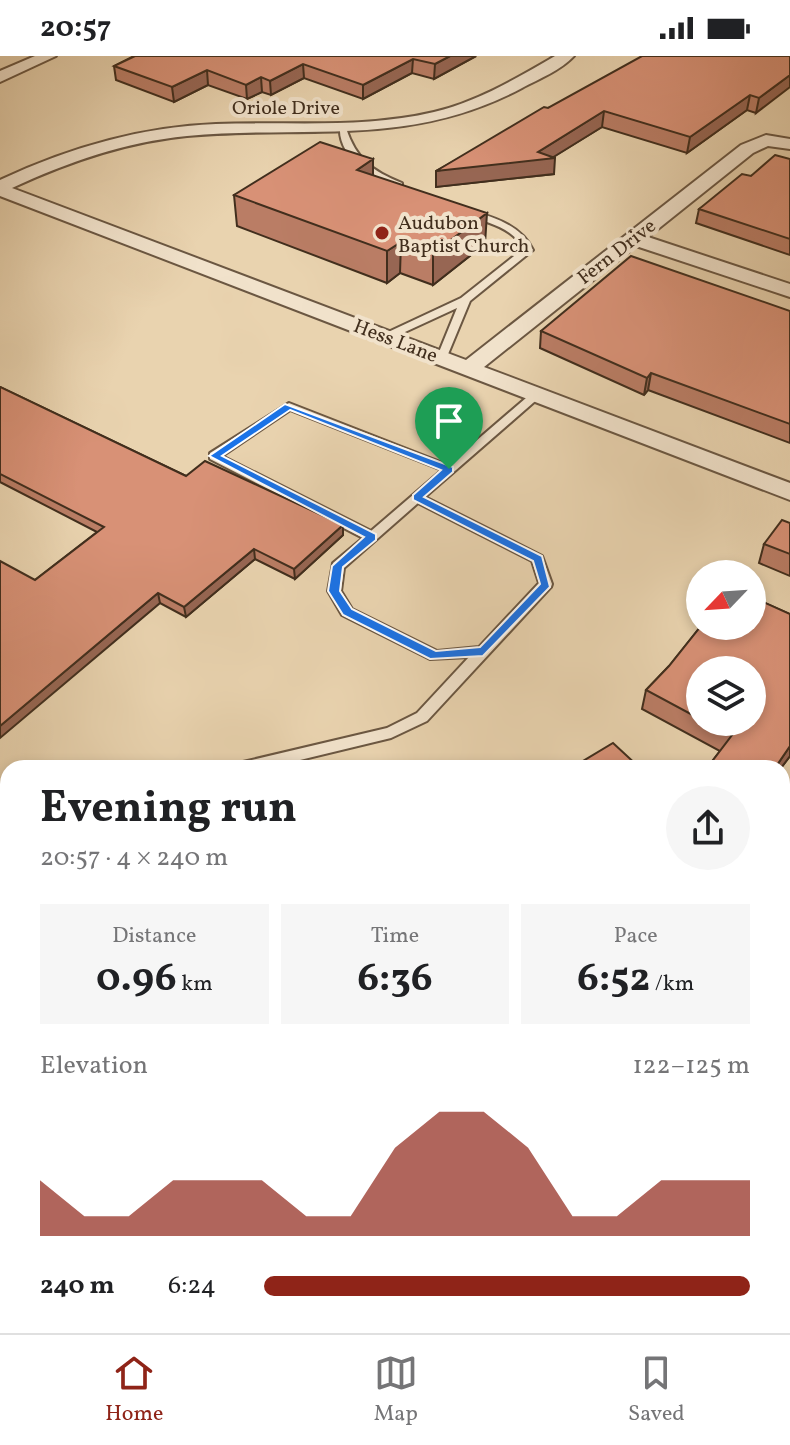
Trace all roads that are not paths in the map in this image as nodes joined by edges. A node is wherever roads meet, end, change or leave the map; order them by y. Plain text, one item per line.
1 (48, 56) edge
2 (566, 56) edge
3 (0, 77) edge
4 (343, 130) junction
5 (790, 144) edge
6 (0, 188) edge
7 (416, 192) edge
8 (461, 210) edge
9 (632, 238) junction
10 (790, 291) edge
11 (465, 300) junction
12 (388, 336) junction
13 (442, 357) junction
14 (470, 368) junction
15 (537, 394) junction
16 (449, 469) junction
17 (790, 492) edge
18 (417, 498) junction
19 (372, 537) junction
20 (483, 651) junction
21 (277, 760) edge

1 - 3 street
2 - 4 street, Oriole Drive
4 - 6 street, Oriole Drive
4 - 7 lane
5 - 9 street, Fern Drive
6 - 12 street, Hess Lane
8 - 11 lane
9 - 10 street
9 - 14 street, Fern Drive
11 - 12 lane
11 - 13 lane
12 - 13 street, Hess Lane
13 - 14 street, Hess Lane
14 - 15 street, Hess Lane
15 - 16 lane
15 - 17 street, Hess Lane
16 - 18 lane
16 - 19 lane
18 - 19 lane
18 - 20 lane
19 - 20 lane
20 - 21 lane

